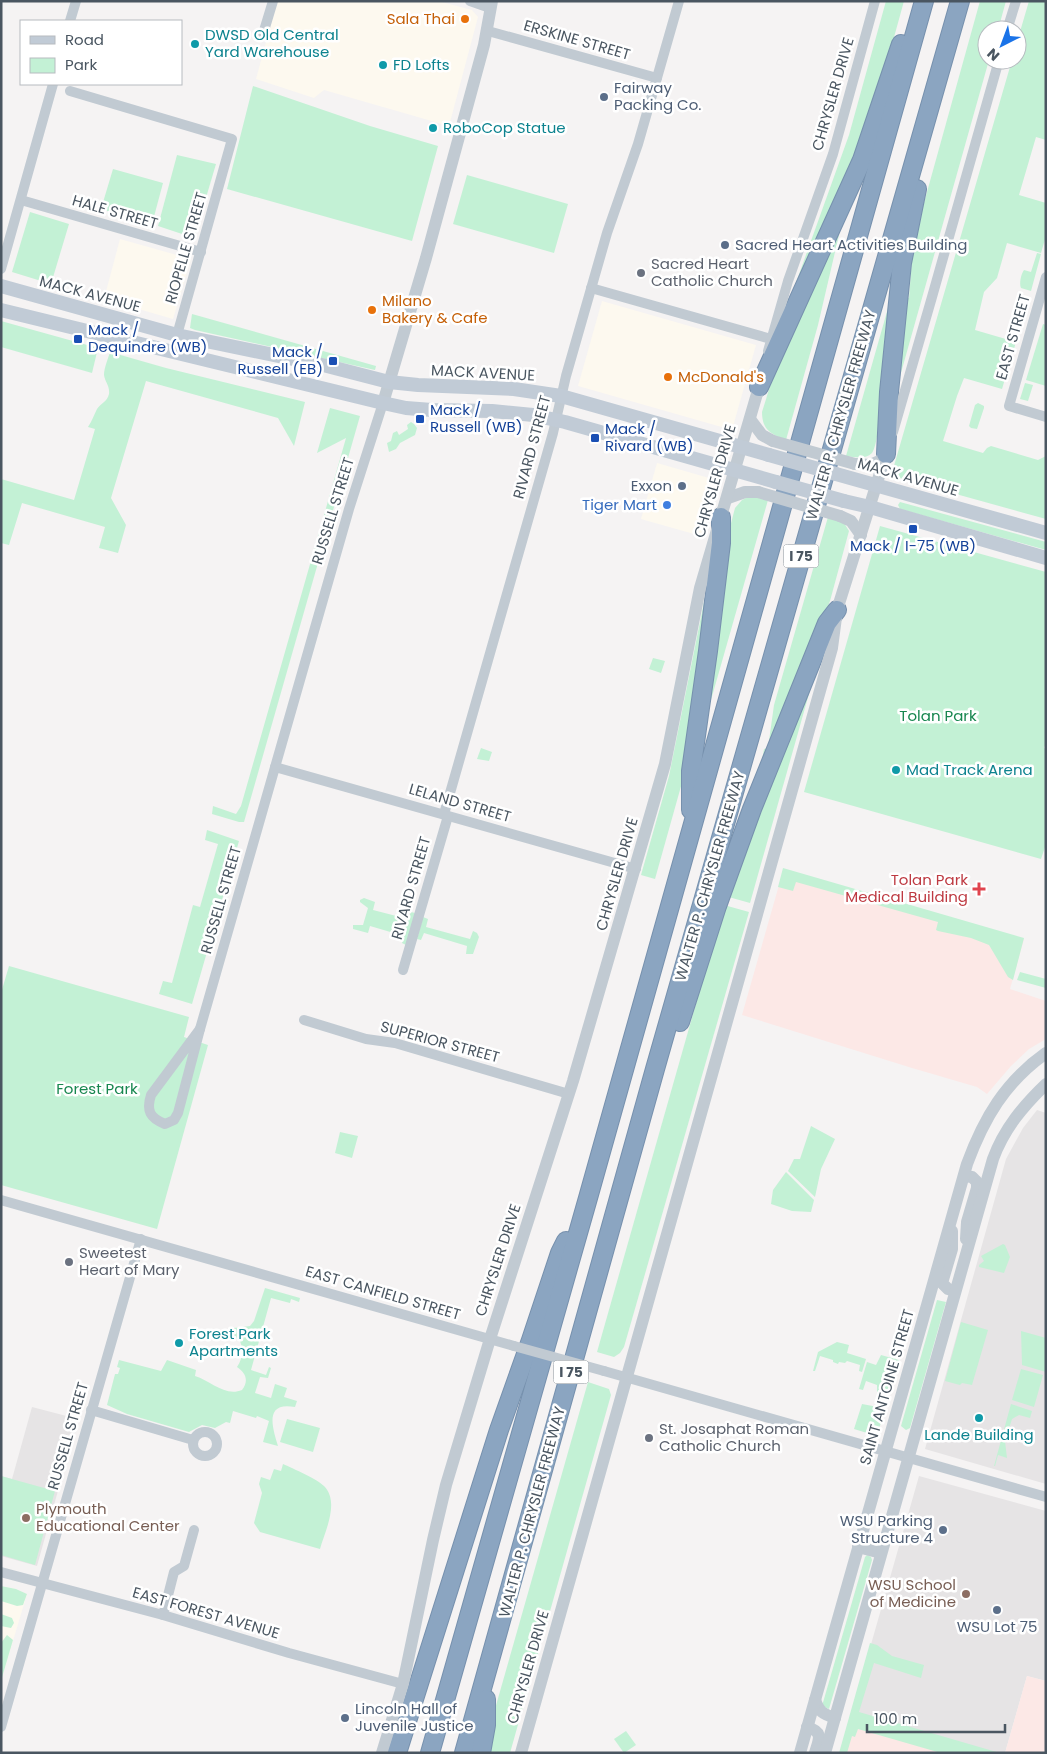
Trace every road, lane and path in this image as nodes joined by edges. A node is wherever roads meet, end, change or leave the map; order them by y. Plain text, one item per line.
1 (76, 1) edge
2 (273, 1) edge
3 (470, 1) edge
4 (679, 1) edge
5 (875, 1) edge
6 (917, 1) edge
7 (924, 1) edge
8 (960, 1) edge
9 (1016, 1) edge
10 (491, 4) edge
11 (70, 20) edge
12 (1010, 20) edge
13 (488, 31) junction
14 (263, 34) dead end
15 (948, 42) junction
16 (996, 70) edge
17 (657, 78) junction
18 (53, 85) edge
19 (70, 91) dead end
20 (21, 200) junction
21 (201, 252) junction
22 (1, 269) edge
23 (1046, 277) edge
24 (1, 286) edge
25 (591, 288) junction
26 (1, 310) edge
27 (94, 312) junction
28 (34, 318) junction
29 (177, 335) junction
30 (771, 339) junction
31 (176, 354) junction
32 (354, 373) junction
33 (389, 382) junction
34 (433, 386) junction
35 (759, 387) junction
36 (520, 389) junction
37 (350, 395) junction
38 (561, 396) junction
39 (383, 403) junction
40 (432, 410) junction
41 (512, 412) junction
42 (1046, 416) edge
43 (750, 419) junction
44 (556, 420) junction
45 (719, 441) junction
46 (742, 448) junction
47 (885, 456) junction
48 (713, 464) junction
49 (735, 470) junction
50 (876, 485) junction
51 (896, 491) junction
52 (728, 498) junction
53 (870, 507) junction
54 (890, 513) junction
55 (721, 517) junction
56 (1046, 532) edge
57 (861, 535) junction
58 (1046, 558) edge
59 (837, 610) junction
60 (275, 767) junction
61 (446, 815) junction
62 (691, 833) junction
63 (636, 868) junction
64 (403, 970) dead end
65 (304, 1020) dead end
66 (200, 1029) junction
67 (1046, 1054) edge
68 (655, 1069) junction
69 (1046, 1084) edge
70 (569, 1094) junction
71 (1004, 1094) junction
72 (1023, 1107) junction
73 (964, 1176) junction
74 (588, 1198) junction
75 (1, 1200) edge
76 (951, 1219) junction
77 (141, 1239) junction
78 (966, 1256) junction
79 (955, 1291) junction
80 (490, 1339) junction
81 (627, 1378) junction
82 (91, 1410) junction
83 (193, 1440) dead end
84 (886, 1452) junction
85 (908, 1458) junction
86 (1046, 1497) edge
87 (194, 1530) dead end
88 (858, 1547) junction
89 (881, 1553) junction
90 (1, 1572) edge
91 (43, 1584) junction
92 (164, 1615) junction
93 (487, 1675) junction
94 (403, 1684) junction
95 (814, 1700) junction
96 (835, 1718) junction
97 (1, 1727) edge
98 (807, 1728) junction
99 (382, 1753) edge
100 (396, 1753) edge
101 (430, 1753) edge
102 (464, 1753) edge
103 (481, 1753) edge
104 (521, 1753) edge
105 (800, 1753) edge
106 (815, 1753) edge
107 (825, 1753) edge

1 - 11 street
2 - 14 street
3 - 10 street
4 - 17 street, RIVARD STREET
5 - 30 street, CHRYSLER DRIVE
6 - 35 highway
7 - 62 highway, WALTER P. CHRYSLER FREEWAY / I 75
8 - 15 highway, WALTER P. CHRYSLER FREEWAY / I 75
9 - 12 street
10 - 13 street, RUSSELL STREET
13 - 17 street, ERSKINE STREET
13 - 33 street, RUSSELL STREET
15 - 47 highway
15 - 68 highway, WALTER P. CHRYSLER FREEWAY / I 75
16 - 47 street, CHRYSLER DRIVE
17 - 25 street, RIVARD STREET
18 - 20 street
19 - 21 street, RIOPELLE STREET
20 - 21 street, HALE STREET
20 - 22 street
21 - 29 street, RIOPELLE STREET
23 - 42 street, EAST STREET
24 - 27 main road, MACK AVENUE
25 - 30 street
25 - 38 street, RIVARD STREET
26 - 28 main road
27 - 28 main road
27 - 29 main road, MACK AVENUE
28 - 31 main road
29 - 31 street, RIOPELLE STREET
29 - 32 main road, MACK AVENUE
30 - 35 street, CHRYSLER DRIVE
31 - 37 main road
32 - 33 main road, MACK AVENUE
32 - 37 main road
33 - 34 main road, MACK AVENUE
33 - 39 street, RUSSELL STREET
34 - 36 main road, MACK AVENUE
34 - 40 main road
35 - 43 street, CHRYSLER DRIVE
36 - 38 main road, MACK AVENUE
36 - 41 main road
37 - 39 main road
38 - 44 street, RIVARD STREET
38 - 45 main road, MACK AVENUE
39 - 40 main road
39 - 60 street, RUSSELL STREET
40 - 41 main road
41 - 44 main road
43 - 46 street, CHRYSLER DRIVE
43 - 47 street, bridge
44 - 48 main road
44 - 61 street, RIVARD STREET
45 - 46 main road, MACK AVENUE
45 - 48 main road
46 - 49 street, CHRYSLER DRIVE
46 - 50 main road, MACK AVENUE, bridge
47 - 50 street, CHRYSLER DRIVE
48 - 49 main road
49 - 52 street, CHRYSLER DRIVE
49 - 53 main road, bridge
50 - 51 main road, MACK AVENUE
50 - 53 street, CHRYSLER DRIVE
51 - 54 main road
51 - 56 main road, MACK AVENUE
52 - 55 street, CHRYSLER DRIVE
52 - 57 street, bridge
53 - 54 main road
53 - 57 street, CHRYSLER DRIVE
54 - 58 main road
55 - 62 highway
55 - 63 street, CHRYSLER DRIVE
57 - 59 street, CHRYSLER DRIVE
59 - 68 highway
59 - 81 street, CHRYSLER DRIVE
60 - 61 street, LELAND STREET
60 - 66 street, RUSSELL STREET
61 - 63 street, LELAND STREET
61 - 64 street, RIVARD STREET
62 - 74 highway, WALTER P. CHRYSLER FREEWAY / I 75
63 - 70 street, CHRYSLER DRIVE
65 - 70 street, SUPERIOR STREET
66 - 66 street, RUSSELL STREET
67 - 71 street, SAINT ANTOINE STREET
68 - 93 highway, WALTER P. CHRYSLER FREEWAY / I 75
69 - 72 street
70 - 80 street, CHRYSLER DRIVE
71 - 72 street
71 - 73 street, SAINT ANTOINE STREET
72 - 78 street
73 - 76 street, SAINT ANTOINE STREET
73 - 78 street
74 - 100 highway
74 - 101 highway, WALTER P. CHRYSLER FREEWAY / I 75
75 - 77 street, EAST CANFIELD STREET
76 - 79 street
76 - 84 street, SAINT ANTOINE STREET
77 - 80 street, EAST CANFIELD STREET
77 - 82 street, RUSSELL STREET
78 - 79 street
79 - 85 street
80 - 81 street, EAST CANFIELD STREET, bridge
80 - 94 street, CHRYSLER DRIVE
81 - 84 street, EAST CANFIELD STREET
81 - 104 street, CHRYSLER DRIVE
82 - 83 street
82 - 91 street, RUSSELL STREET
84 - 85 street, EAST CANFIELD STREET
84 - 88 street, SAINT ANTOINE STREET
85 - 86 street, EAST CANFIELD STREET
85 - 89 street
87 - 92 street
88 - 89 street
88 - 95 street, SAINT ANTOINE STREET
89 - 96 street
90 - 91 street, EAST FOREST AVENUE
91 - 92 street, EAST FOREST AVENUE
91 - 97 street, RUSSELL STREET
92 - 94 street, EAST FOREST AVENUE
93 - 102 highway, WALTER P. CHRYSLER FREEWAY / I 75
93 - 103 highway
94 - 99 street, CHRYSLER DRIVE
95 - 96 street
95 - 98 street, SAINT ANTOINE STREET
96 - 107 street
98 - 105 street, SAINT ANTOINE STREET
98 - 106 street

